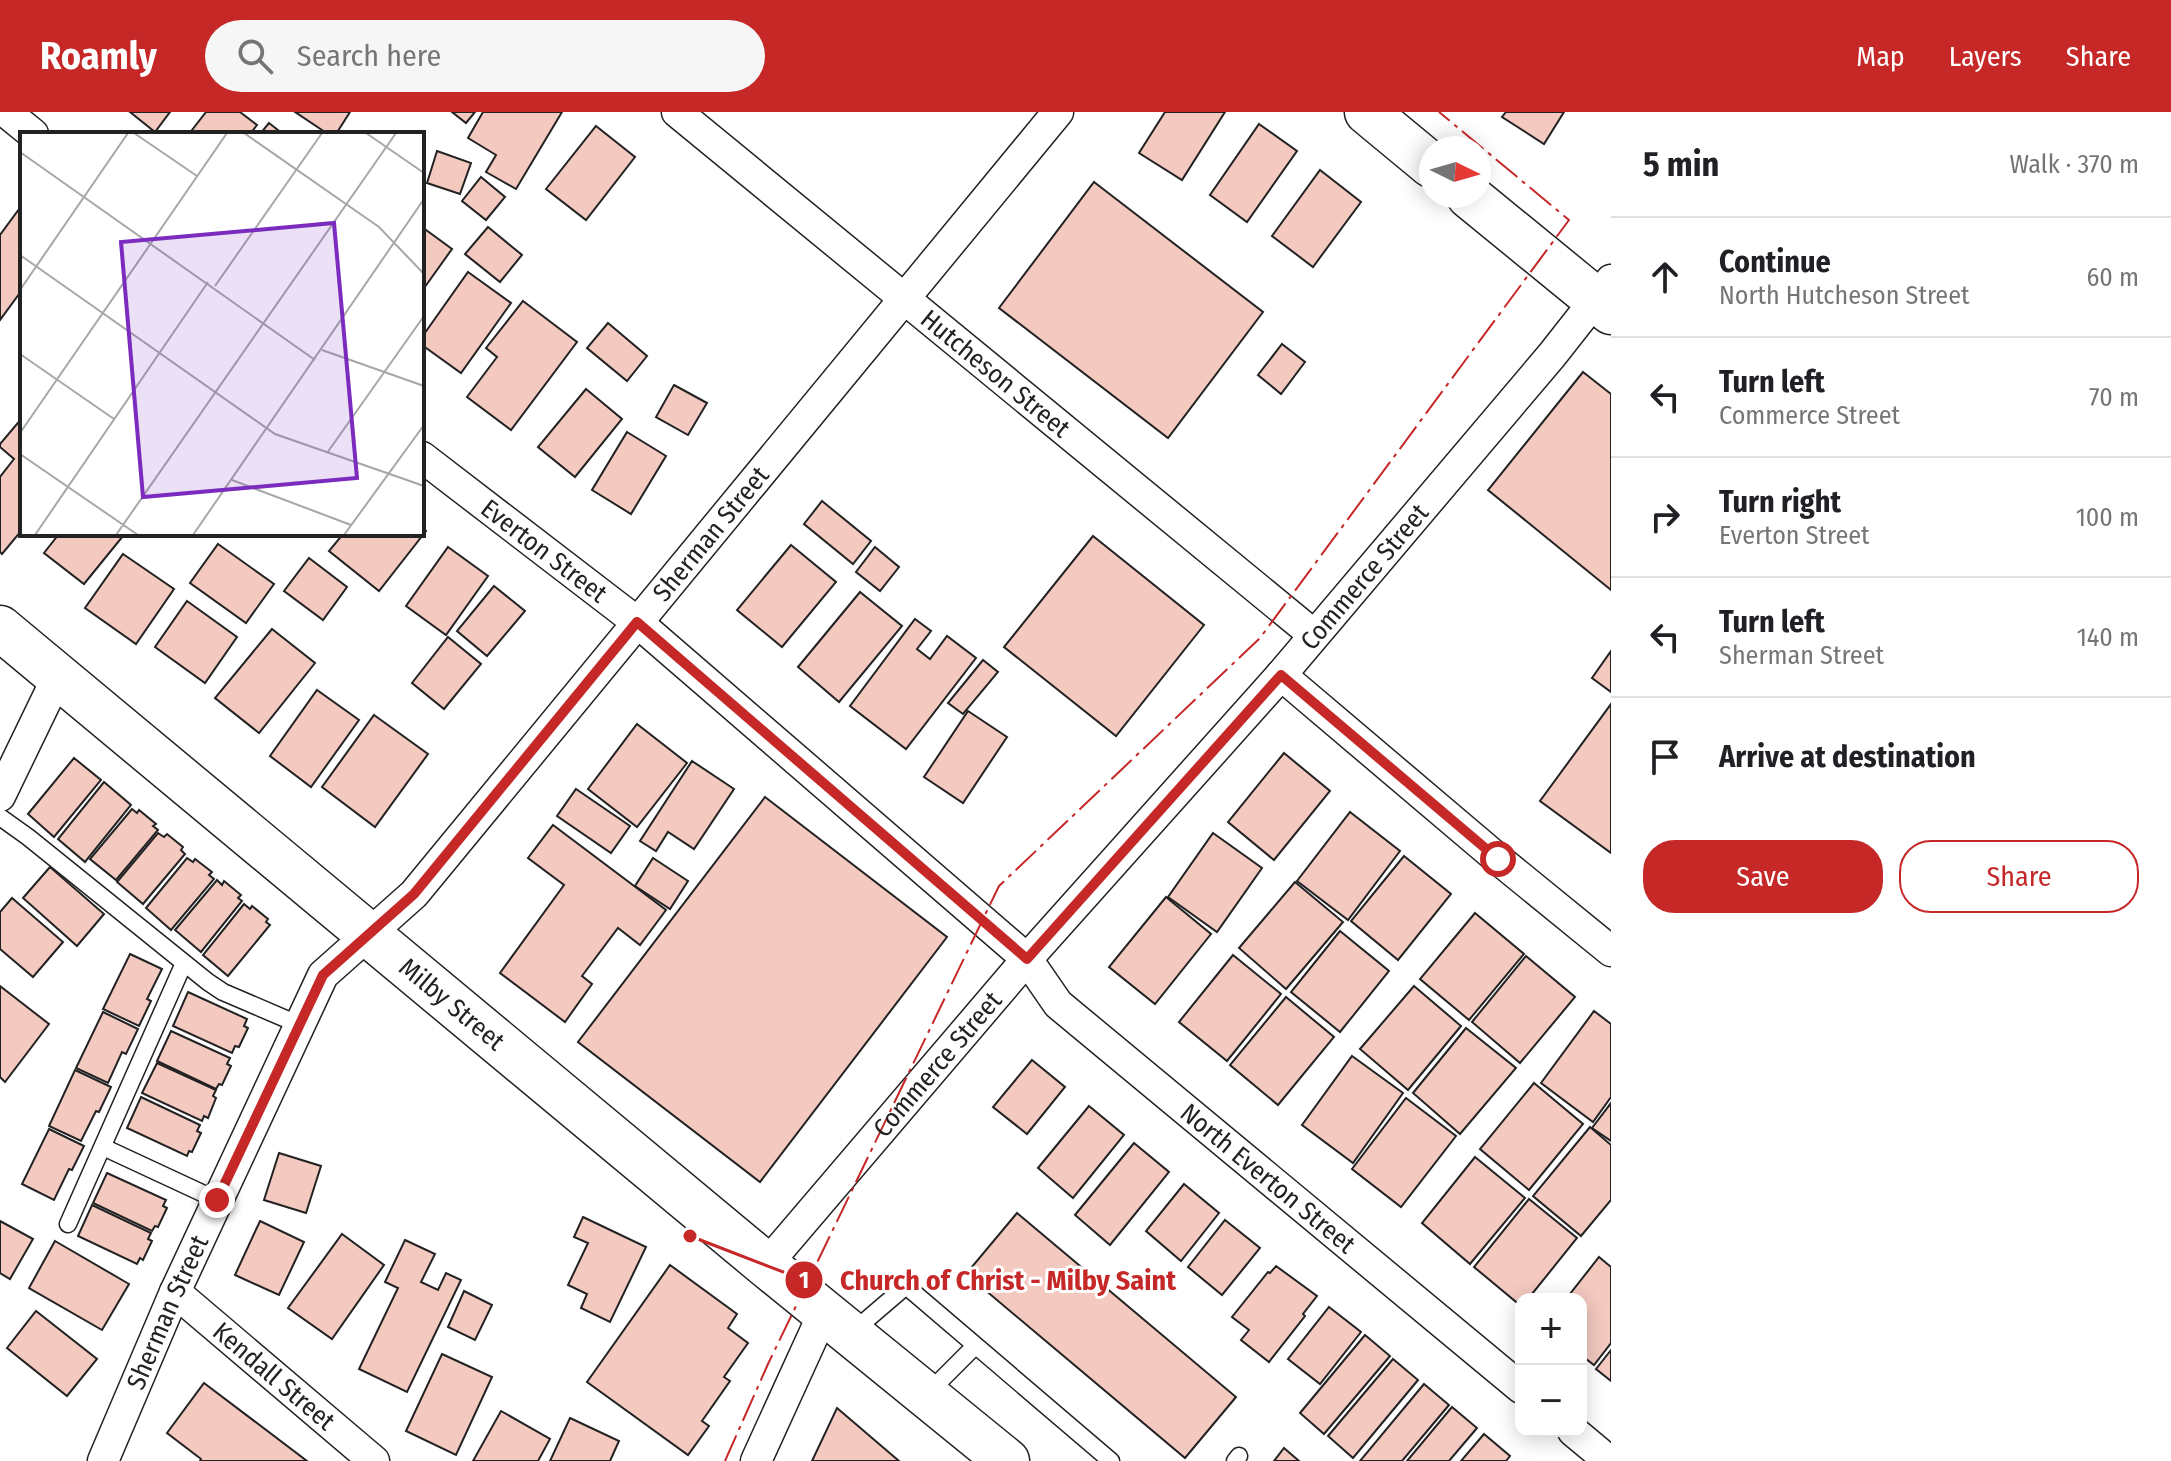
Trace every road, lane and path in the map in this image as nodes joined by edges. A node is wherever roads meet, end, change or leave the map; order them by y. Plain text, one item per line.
1 (6, 112) edge
2 (677, 112) edge
3 (1058, 112) edge
4 (1367, 112) edge
5 (31, 132) edge
6 (1419, 155) edge
7 (1485, 208) edge
8 (1606, 297) edge
9 (904, 299) junction
10 (424, 459) edge
11 (637, 622) junction
12 (2, 635) edge
13 (1314, 635) junction
14 (1281, 675) junction
15 (58, 676) junction
16 (0, 796) edge
17 (0, 817) edge
18 (369, 935) junction
19 (1611, 951) edge
20 (1027, 959) junction
21 (184, 963) junction
22 (300, 1025) junction
23 (103, 1147) junction
24 (217, 1200) junction
25 (68, 1224) dead end
26 (175, 1292) junction
27 (808, 1300) junction
28 (975, 1346) junction
29 (1515, 1383) edge
30 (926, 1395) junction
31 (1580, 1437) edge
32 (103, 1461) edge
33 (374, 1461) edge
34 (756, 1461) edge
35 (1007, 1461) edge
36 (1111, 1461) edge
37 (1609, 1461) edge

1 - 5 street
2 - 9 street, Hutcheson Street
3 - 9 street, Sherman Street
4 - 6 street
7 - 8 street
8 - 13 street, Commerce Street
9 - 11 street, Sherman Street
9 - 13 street, Hutcheson Street
10 - 11 street, Everton Street
11 - 18 street, Sherman Street
11 - 20 street, Everton Street
12 - 15 street, Milby Street
13 - 14 street, Commerce Street
14 - 19 street
14 - 20 street, Commerce Street
15 - 16 street
15 - 18 street, Milby Street
17 - 21 lane
18 - 22 street, Sherman Street
18 - 27 street, Milby Street
20 - 27 street, Commerce Street
20 - 29 street, North Everton Street
21 - 22 lane
21 - 23 lane
22 - 24 street, Sherman Street
23 - 24 lane
23 - 25 lane
24 - 26 street, Sherman Street
26 - 32 street, Sherman Street
26 - 33 street, Kendall Street
27 - 28 lane
27 - 30 street, Milby Street
27 - 34 street, Commerce Street
28 - 30 lane
28 - 36 lane
30 - 35 street, Milby Street
31 - 37 street

